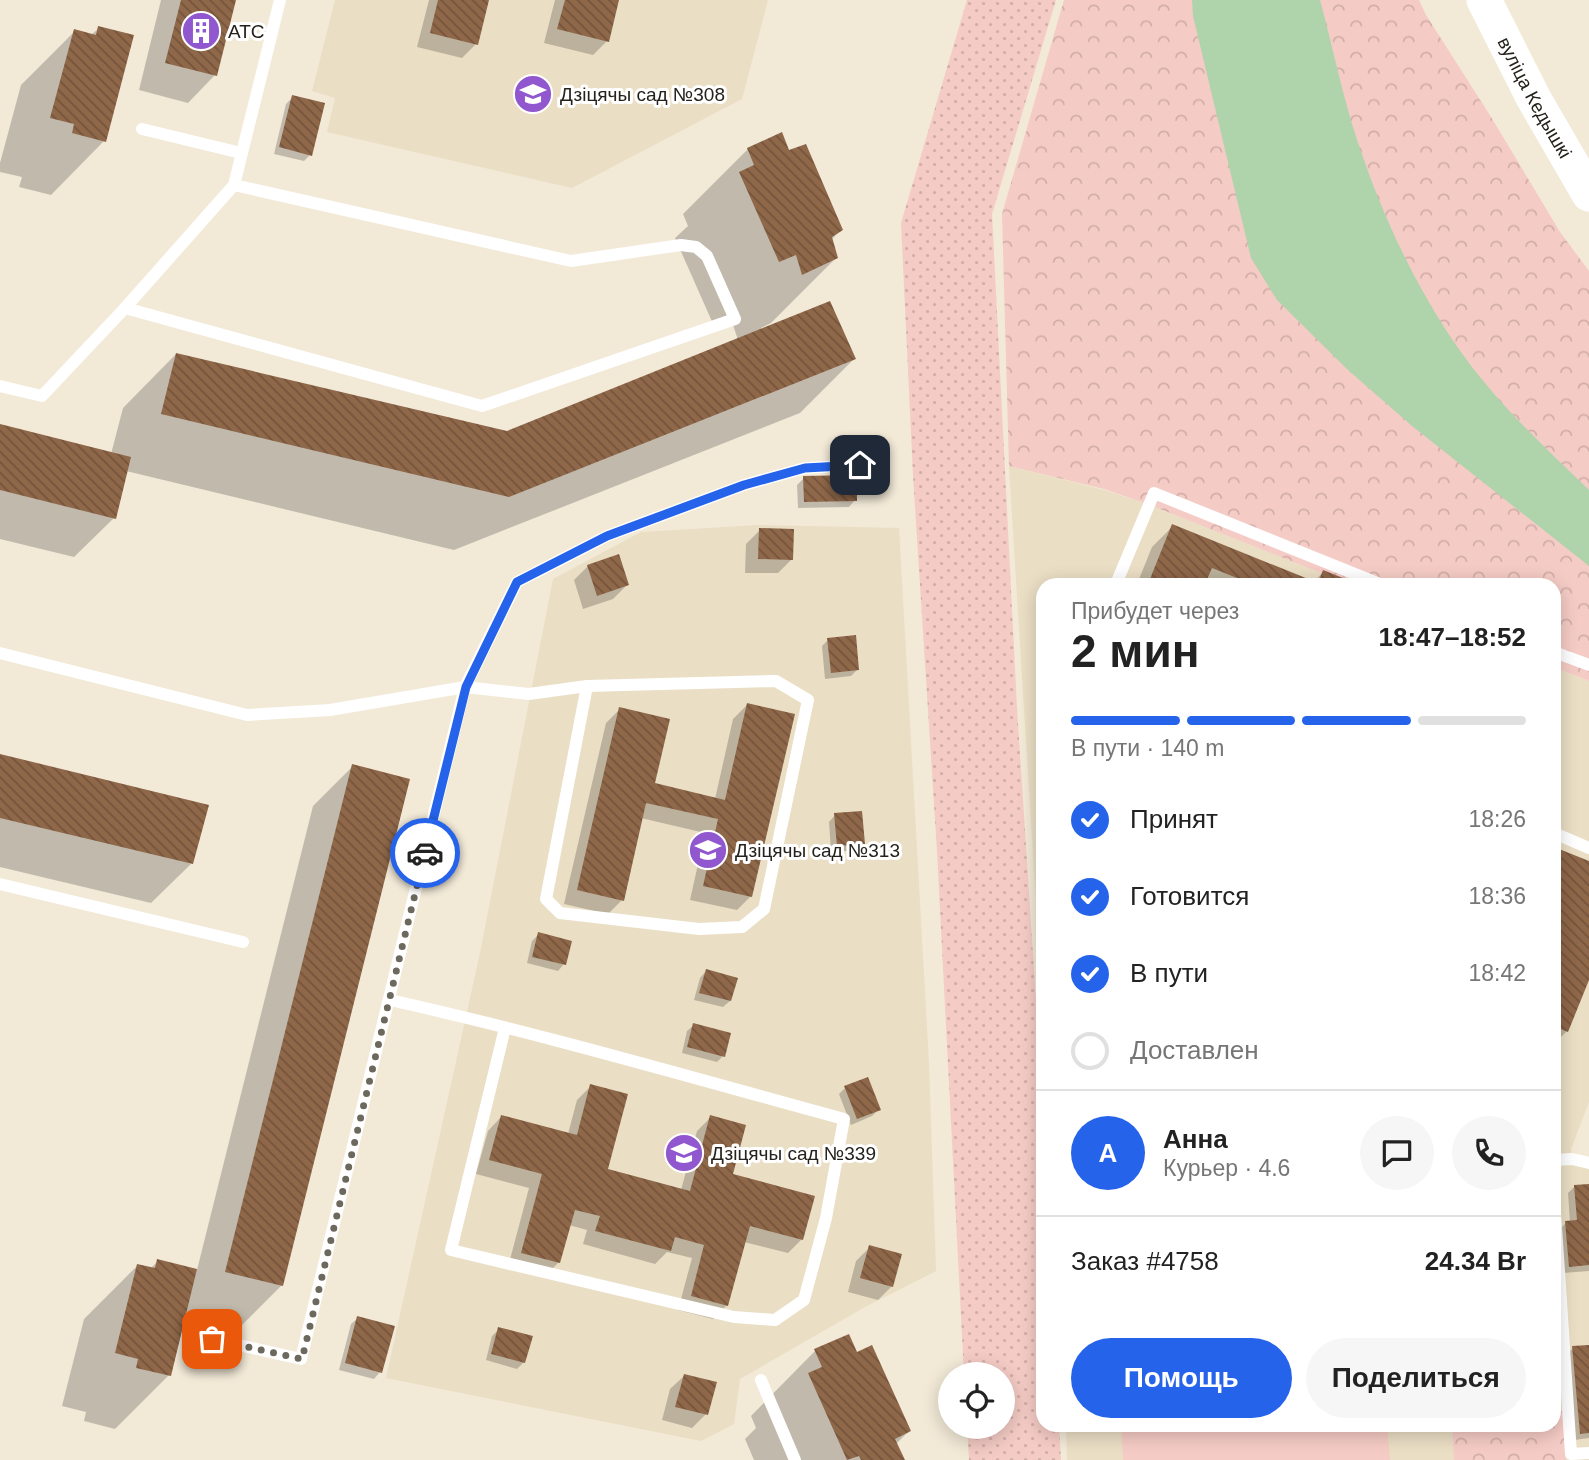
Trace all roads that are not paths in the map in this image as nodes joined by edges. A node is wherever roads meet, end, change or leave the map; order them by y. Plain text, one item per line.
1 (280, 0) edge
2 (1485, 0) edge
3 (142, 129) dead end
4 (241, 153) junction
5 (234, 185) junction
6 (1589, 194) edge
7 (125, 308) junction
8 (0, 386) edge
9 (860, 465) dead end
10 (1119, 578) edge
11 (1365, 578) edge
12 (0, 653) edge
13 (1561, 655) edge
14 (1589, 666) edge
15 (587, 686) junction
16 (466, 687) junction
17 (1561, 836) edge
18 (1589, 848) edge
19 (0, 884) edge
20 (243, 942) dead end
21 (390, 1000) junction
22 (505, 1028) junction
23 (1561, 1160) edge
24 (1589, 1163) edge
25 (1561, 1302) edge
26 (212, 1339) dead end
27 (761, 1380) dead end
28 (1589, 1453) edge
29 (795, 1460) edge

1 - 4 lane
2 - 6 street, вуліца Кедышкі
3 - 4 lane
4 - 5 lane
5 - 7 lane
5 - 7 lane
7 - 8 lane
9 - 16 lane
10 - 11 lane
12 - 16 lane
13 - 14 lane
15 - 15 lane
15 - 16 lane
16 - 21 lane
17 - 18 lane
19 - 20 lane
21 - 22 lane
21 - 26 lane
22 - 22 lane
23 - 24 lane
25 - 28 lane
27 - 29 lane

